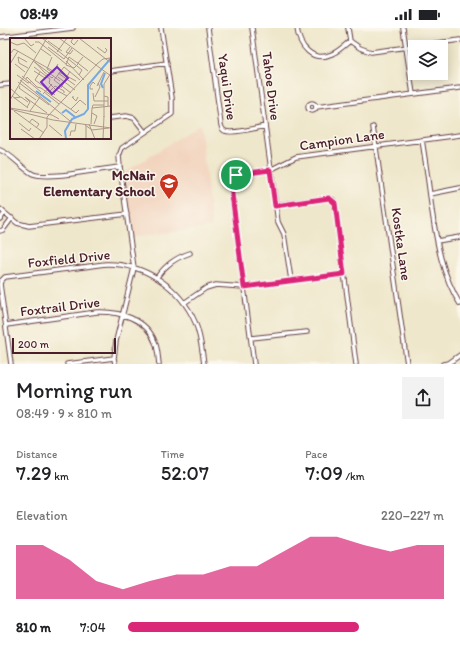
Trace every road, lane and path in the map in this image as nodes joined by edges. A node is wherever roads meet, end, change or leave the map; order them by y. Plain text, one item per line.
1 (73, 28) edge
2 (161, 28) edge
3 (208, 28) edge
4 (252, 28) edge
5 (298, 28) edge
6 (348, 28) edge
7 (403, 28) edge
8 (0, 37) edge
9 (460, 40) edge
10 (350, 41) junction
11 (406, 47) junction
12 (167, 63) junction
13 (111, 70) edge
14 (10, 84) edge
15 (0, 85) edge
16 (460, 88) edge
17 (413, 94) junction
18 (316, 106) dead end
19 (111, 118) edge
20 (265, 126) junction
21 (372, 127) dead end
22 (144, 132) junction
23 (460, 136) edge
24 (422, 140) junction
25 (376, 146) junction
26 (0, 150) edge
27 (120, 167) junction
28 (270, 170) junction
29 (227, 175) dead end
30 (231, 177) junction
31 (460, 188) edge
32 (430, 194) junction
33 (275, 206) junction
34 (0, 209) edge
35 (5, 213) junction
36 (127, 214) junction
37 (12, 218) junction
38 (0, 219) edge
39 (0, 231) edge
40 (460, 237) edge
41 (437, 241) junction
42 (190, 253) dead end
43 (134, 268) junction
44 (344, 274) junction
45 (157, 277) junction
46 (2, 279) edge
47 (292, 280) junction
48 (244, 287) junction
49 (184, 303) junction
50 (460, 304) edge
51 (122, 314) junction
52 (6, 325) junction
53 (306, 332) dead end
54 (251, 338) junction
55 (460, 354) edge
56 (114, 358) junction
57 (449, 363) edge
58 (11, 364) edge
59 (67, 364) edge
60 (115, 364) edge
61 (159, 364) edge
62 (204, 364) edge
63 (254, 364) edge
64 (356, 364) edge
65 (407, 364) edge
66 (443, 364) edge

1 - 8 street
2 - 12 street
3 - 20 street, Yaqui Drive
4 - 20 street, Tahoe Drive
5 - 10 street
6 - 10 street
7 - 11 street
9 - 11 street
10 - 11 street
11 - 17 street
12 - 13 street
12 - 22 street
14 - 15 street
16 - 17 street
17 - 18 street
19 - 22 street
20 - 28 street, Tahoe Drive
21 - 25 street, Kostka Lane
22 - 27 street
23 - 24 street, Campion Lane
24 - 25 street, Campion Lane
24 - 32 street
25 - 28 street, Campion Lane
25 - 65 street, Kostka Lane
26 - 27 street
27 - 36 street
28 - 30 street, Campion Lane
28 - 33 street, Tahoe Drive
29 - 30 street
30 - 48 street
31 - 32 street
32 - 41 street
33 - 44 street
33 - 47 street, Tahoe Drive
34 - 35 street
35 - 37 street
35 - 38 street
36 - 37 street
36 - 43 street
37 - 39 street
40 - 41 street
41 - 50 street
42 - 45 street
43 - 45 street, Foxfield Drive
43 - 46 street, Foxfield Drive
43 - 51 street
44 - 47 street
44 - 64 street
45 - 49 street
46 - 52 street
47 - 48 street
48 - 49 street
48 - 54 street
49 - 62 street
51 - 52 street, Foxtrail Drive
51 - 56 street
51 - 61 street, Foxtrail Drive
52 - 58 street
53 - 54 street
54 - 63 street
55 - 57 street
56 - 59 street
56 - 60 street
57 - 66 street

